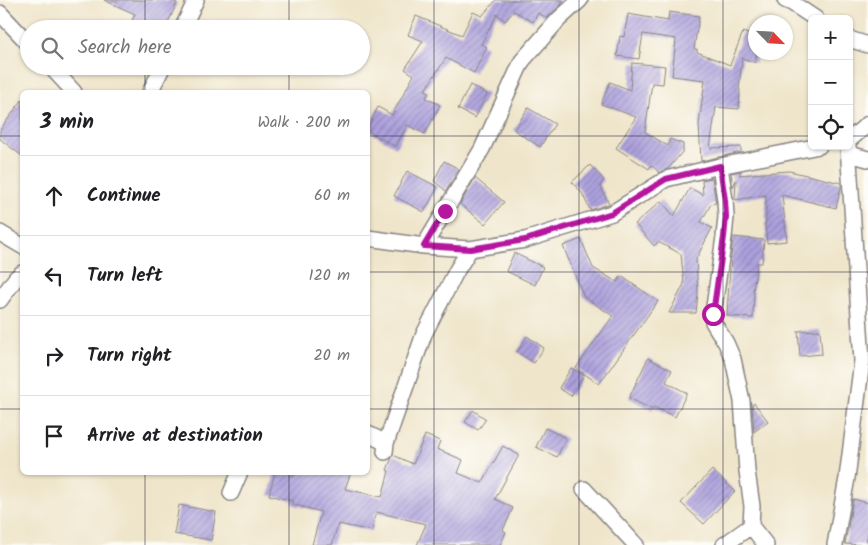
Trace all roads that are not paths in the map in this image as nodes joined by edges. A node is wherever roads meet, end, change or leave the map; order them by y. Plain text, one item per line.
1 (196, 0) edge
2 (580, 0) edge
3 (785, 0) edge
4 (0, 13) edge
5 (810, 15) edge
6 (186, 20) edge
7 (20, 34) edge
8 (853, 40) edge
9 (868, 45) edge
10 (58, 75) edge
11 (158, 75) edge
12 (72, 90) edge
13 (151, 90) edge
14 (868, 124) edge
15 (853, 142) edge
16 (808, 148) edge
17 (849, 150) edge
18 (853, 150) edge
19 (868, 159) edge
20 (720, 166) junction
21 (0, 233) edge
22 (370, 238) edge
23 (20, 245) edge
24 (424, 246) junction
25 (470, 249) junction
26 (20, 274) edge
27 (0, 300) edge
28 (370, 435) edge
29 (239, 475) edge
30 (584, 490) dead end
31 (231, 493) dead end
32 (751, 526) junction
33 (636, 545) edge
34 (724, 545) edge
35 (766, 545) edge
36 (836, 545) edge

1 - 6 street
2 - 24 street
3 - 5 street
4 - 7 street
8 - 9 street
10 - 12 street
11 - 13 street
14 - 15 street
16 - 20 street
17 - 36 street
18 - 19 street
20 - 25 street
20 - 32 street
21 - 23 street
22 - 24 street
24 - 25 street
25 - 28 street
26 - 27 street
29 - 31 street
30 - 33 street
32 - 34 street
32 - 35 street

